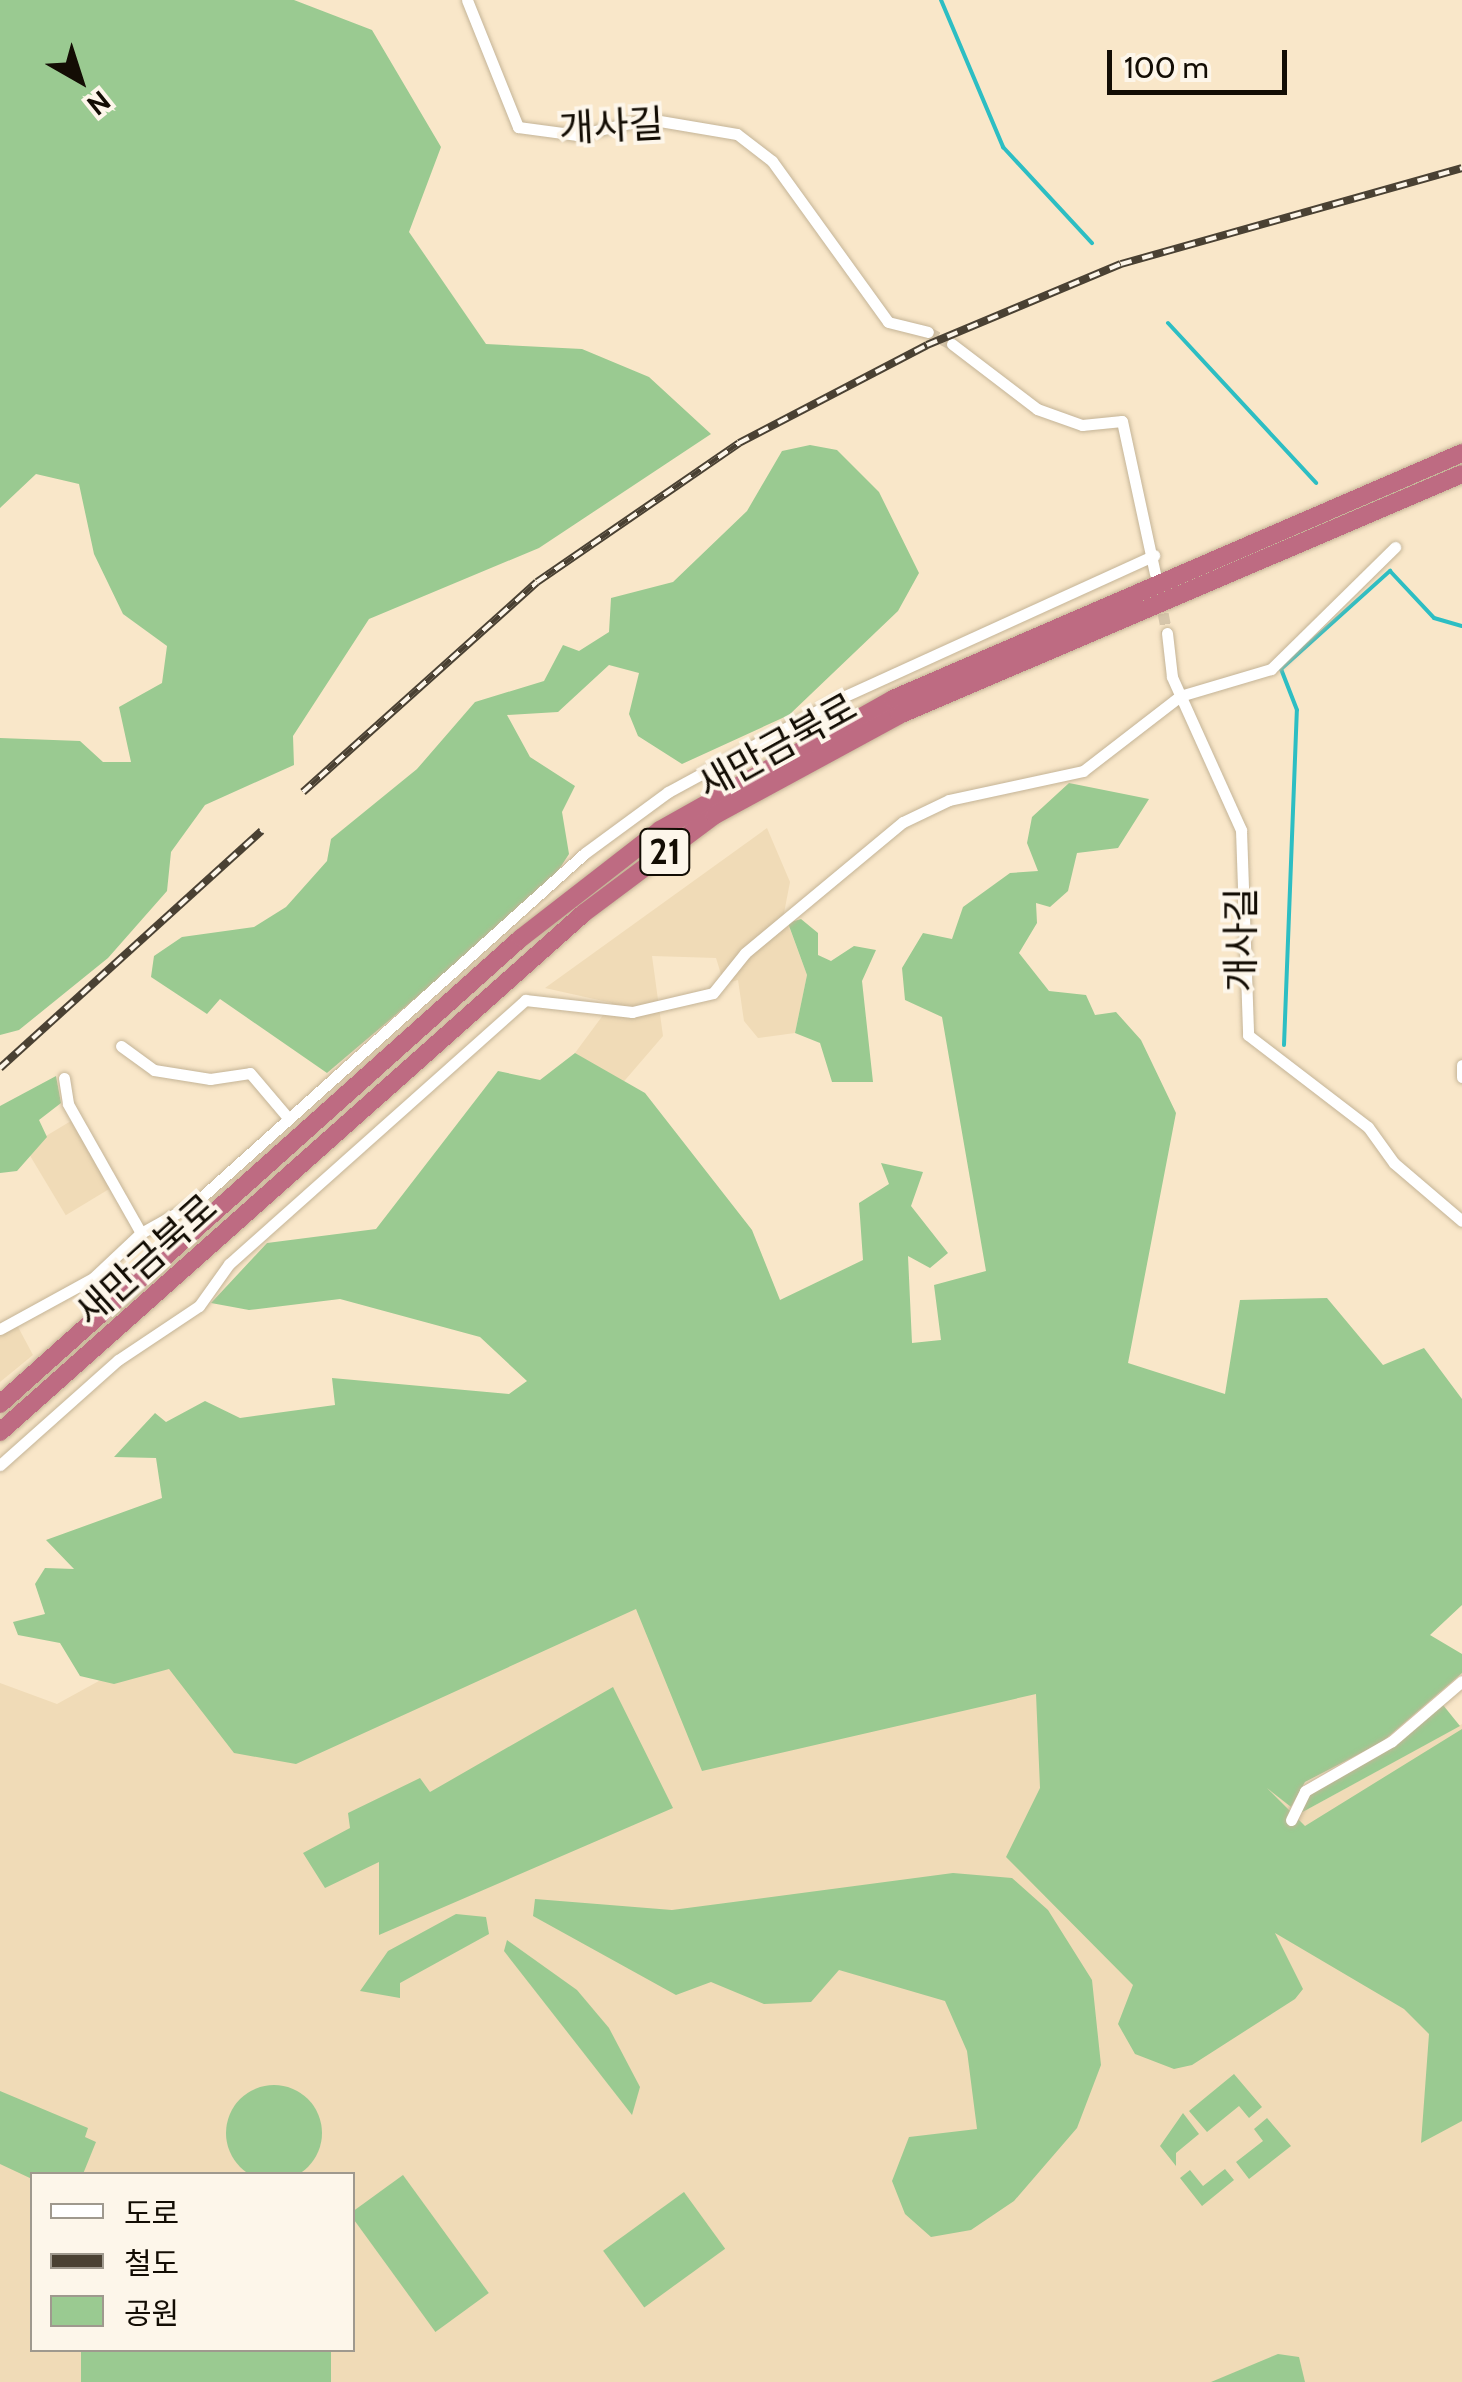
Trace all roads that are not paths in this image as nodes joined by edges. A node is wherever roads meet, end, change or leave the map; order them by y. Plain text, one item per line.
1 (468, 0) edge
2 (928, 332) tunnel mouth
3 (952, 344) tunnel mouth
4 (1462, 453) edge
5 (1462, 474) edge
6 (1395, 547) dead end
7 (1154, 555) junction
8 (1155, 573) dead end
9 (1167, 633) tunnel mouth
10 (1180, 696) junction
11 (120, 1046) dead end
12 (1462, 1065) edge
13 (1462, 1077) edge
14 (64, 1078) dead end
15 (289, 1118) junction
16 (1462, 1221) edge
17 (142, 1234) junction
18 (0, 1329) edge
19 (0, 1404) edge
20 (0, 1432) edge
21 (0, 1465) edge
22 (1462, 1681) edge
23 (1291, 1820) dead end

1 - 2 street, 개사길
3 - 7 street
4 - 19 highway, 새만금북로 / 21
5 - 20 highway, 새만금북로 / 21
6 - 10 street
7 - 8 street
7 - 15 street
9 - 10 street, 개사길
10 - 16 street, 개사길
10 - 21 street
11 - 15 street
12 - 13 street
14 - 17 street
15 - 17 street
17 - 18 street
22 - 23 street

